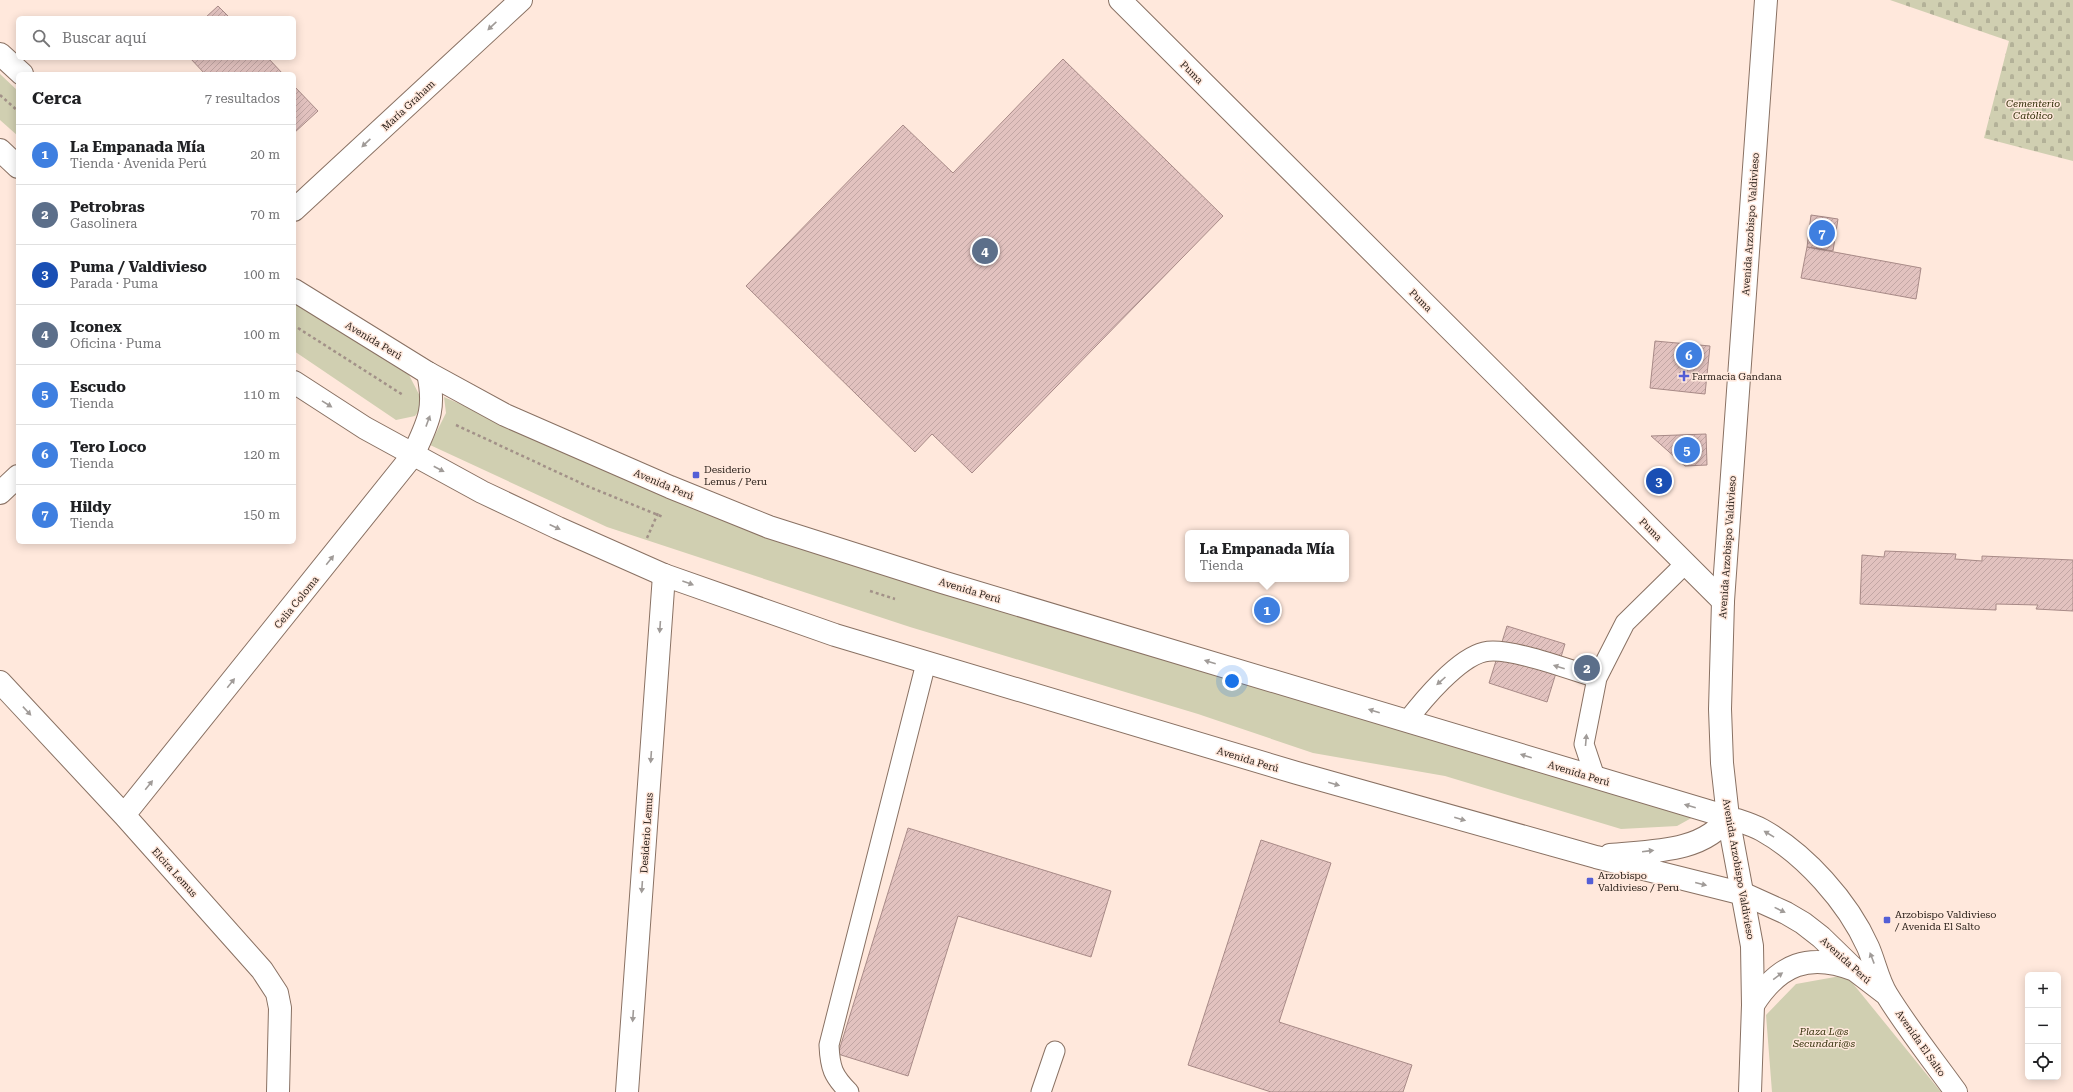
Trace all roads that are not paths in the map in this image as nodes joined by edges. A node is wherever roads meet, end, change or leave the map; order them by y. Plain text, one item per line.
1 (521, 0) edge
2 (1120, 0) edge
3 (1766, 0) edge
4 (0, 54) edge
5 (20, 72) edge
6 (0, 150) edge
7 (16, 164) edge
8 (296, 208) edge
9 (296, 291) edge
10 (428, 373) junction
11 (296, 383) edge
12 (413, 455) junction
13 (16, 478) edge
14 (0, 493) edge
15 (1685, 564) junction
16 (664, 575) junction
17 (1723, 600) junction
18 (926, 663) junction
19 (1597, 678) junction
20 (0, 682) edge
21 (1407, 721) junction
22 (1595, 777) junction
23 (124, 815) junction
24 (1728, 817) junction
25 (1596, 857) junction
26 (1744, 894) junction
27 (1856, 971) junction
28 (1886, 994) junction
29 (1753, 1005) junction
30 (1055, 1051) dead end
31 (278, 1092) edge
32 (627, 1092) edge
33 (849, 1092) edge
34 (1041, 1092) edge
35 (1750, 1092) edge
36 (1956, 1092) edge

1 -> 8 main road, María Graham
2 - 15 main road, Puma
3 - 17 main road, Avenida Arzobispo Valdivieso
4 - 5 main road
6 - 7 main road
9 - 10 main road, Avenida Perú
12 -> 10 main road, Celia Coloma
21 -> 10 main road, Avenida Perú
11 -> 12 main road, Avenida Perú
12 -> 16 main road, Avenida Perú
23 -> 12 main road, Celia Coloma
13 - 14 main road
15 - 17 main road, Puma
15 - 19 lane
16 -> 18 main road, Avenida Perú
16 -> 32 main road, Desiderio Lemus
17 - 24 main road, Avenida Arzobispo Valdivieso
18 -> 25 main road, Avenida Perú
18 - 33 lane
19 -> 21 lane
22 -> 19 lane
20 -> 23 main road, Elcira Lemus
22 -> 21 main road, Avenida Perú
24 -> 22 main road, Avenida Perú
23 - 31 main road, Elcira Lemus
25 -> 24 main road
24 - 26 main road, Avenida Arzobispo Valdivieso
28 -> 24 main road, Avenida Perú
25 -> 26 main road, Avenida Perú
26 -> 27 main road, Avenida Perú
26 - 29 main road, Avenida Arzobispo Valdivieso
27 - 28 main road, Avenida Perú
29 -> 27 main road
28 - 36 main road, Avenida El Salto
29 - 35 main road, Avenida Arzobispo Valdivieso
30 - 34 lane

